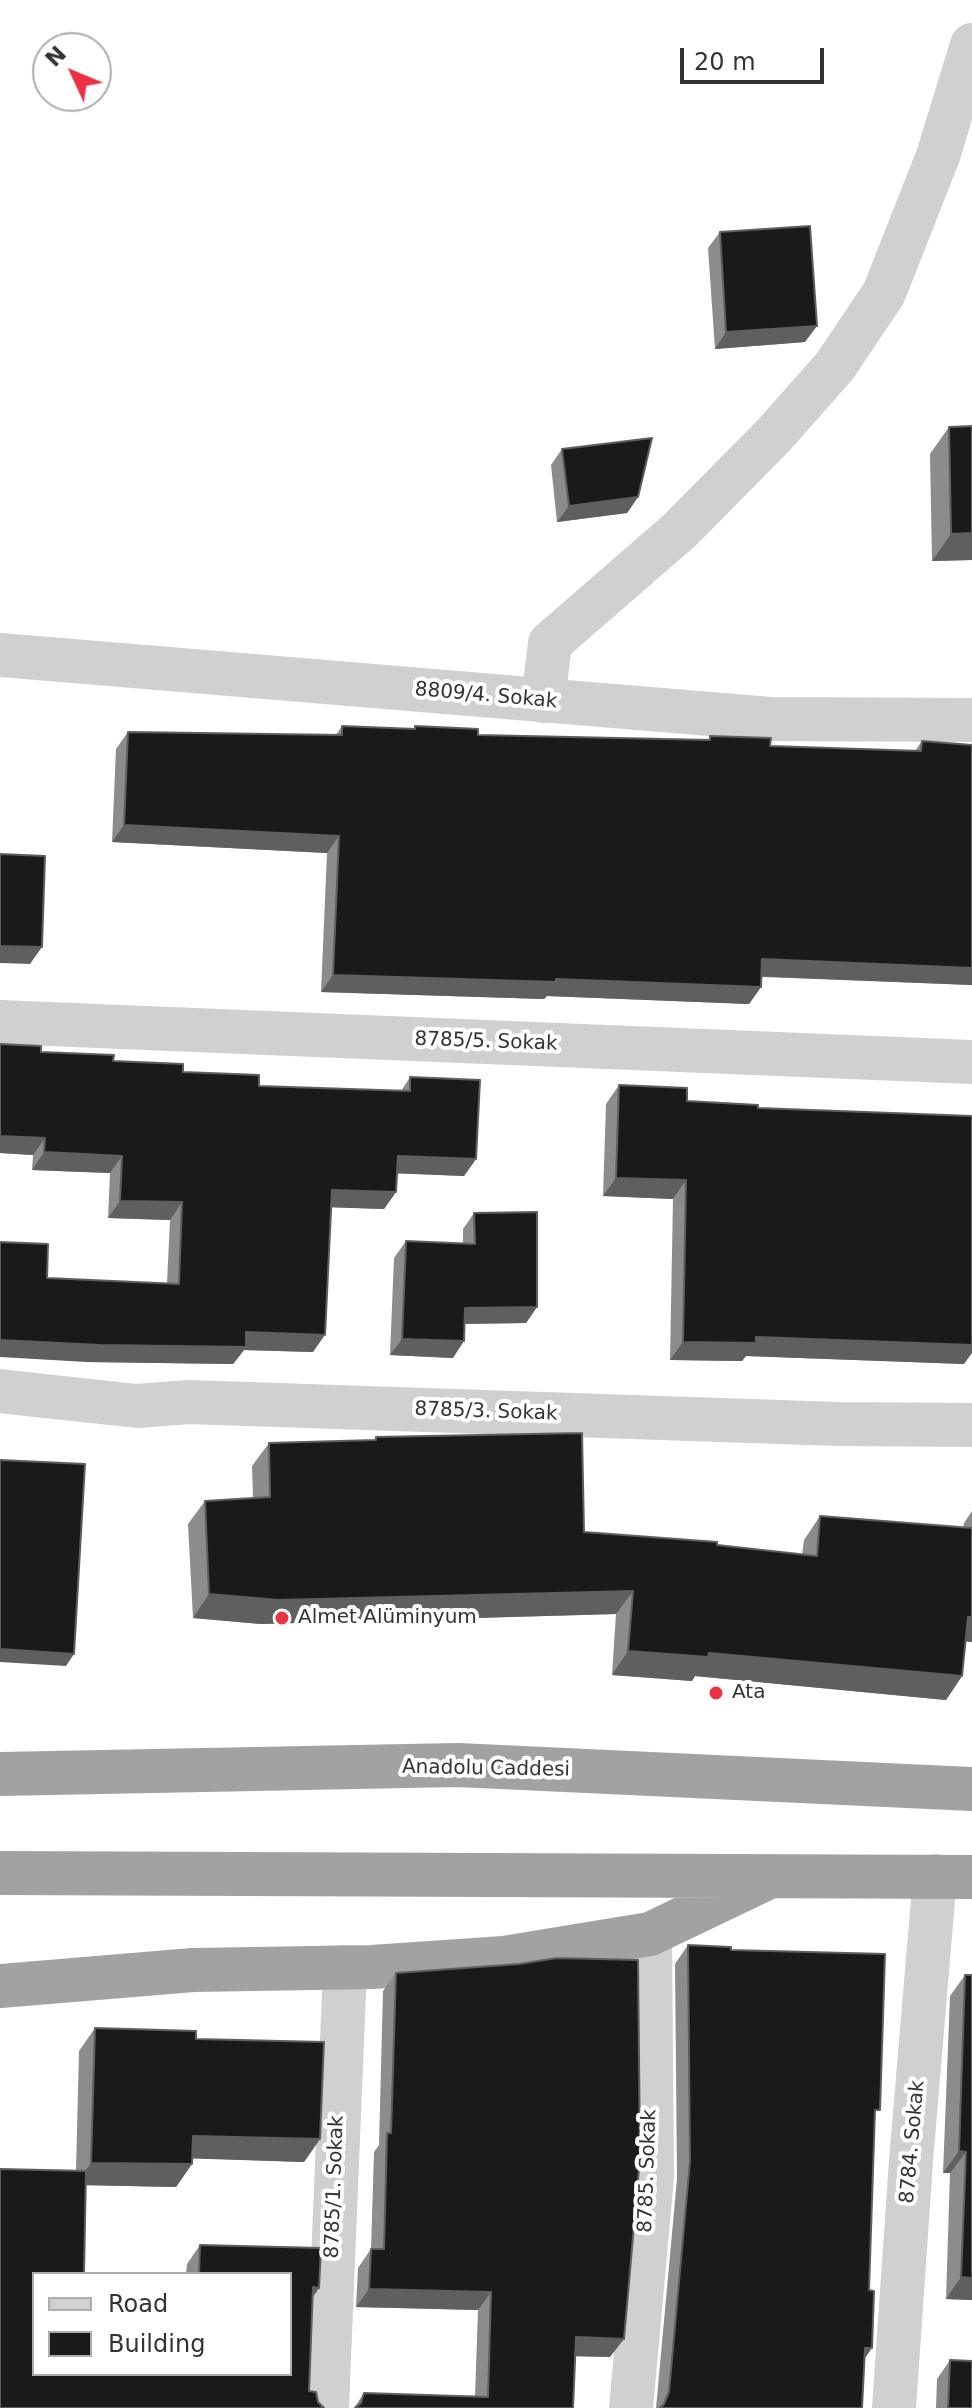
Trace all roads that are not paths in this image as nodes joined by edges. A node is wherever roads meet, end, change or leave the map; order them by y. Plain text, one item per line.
1 (972, 45) edge
2 (0, 655) edge
3 (543, 701) junction
4 (972, 720) edge
5 (0, 1022) edge
6 (972, 1062) edge
7 (0, 1391) edge
8 (972, 1425) edge
9 (0, 1774) edge
10 (972, 1789) edge
11 (0, 1873) edge
12 (772, 1876) junction
13 (954, 1876) edge
14 (650, 1934) junction
15 (345, 1967) junction
16 (0, 1986) edge
17 (327, 2408) edge
18 (631, 2408) edge
19 (894, 2408) edge

1 - 3 street
2 - 3 street, 8809/4. Sokak
3 - 4 street, 8809/4. Sokak
5 - 6 street, 8785/5. Sokak
7 - 8 street, 8785/3. Sokak
9 - 10 highway, Anadolu Caddesi
11 - 12 highway
12 - 13 highway
12 - 14 highway
13 - 19 street, 8784. Sokak
14 - 15 highway
14 - 18 street, 8785. Sokak
15 - 16 highway
15 - 17 street, 8785/1. Sokak

